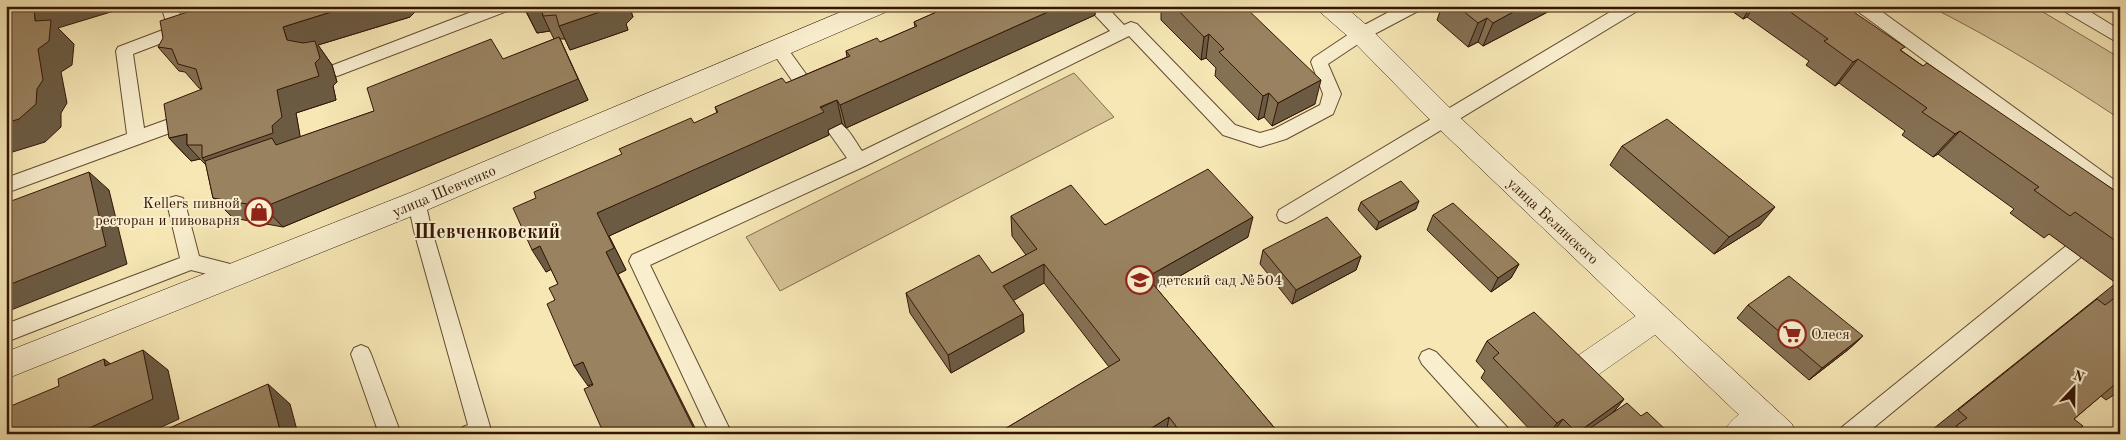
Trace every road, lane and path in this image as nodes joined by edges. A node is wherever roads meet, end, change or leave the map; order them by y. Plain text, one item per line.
1 (169, 6) edge
2 (504, 6) edge
3 (878, 6) edge
4 (1328, 6) edge
5 (1414, 6) edge
6 (1633, 6) edge
7 (1862, 6) edge
8 (2068, 6) edge
9 (1098, 8) dead end
10 (203, 22) edge
11 (177, 30) junction
12 (1121, 32) junction
13 (1361, 34) junction
14 (2120, 38) edge
15 (779, 49) junction
16 (334, 71) dead end
17 (814, 97) edge
18 (211, 111) edge
19 (1445, 119) junction
20 (834, 127) dead end
21 (137, 139) junction
22 (858, 161) junction
23 (6, 186) edge
24 (2120, 194) edge
25 (417, 202) junction
26 (176, 203) dead end
27 (1286, 215) dead end
28 (2074, 252) dead end
29 (191, 262) junction
30 (239, 274) junction
31 (1656, 318) junction
32 (6, 333) edge
33 (361, 354) dead end
34 (1428, 358) dead end
35 (6, 366) edge
36 (1584, 368) edge
37 (1760, 428) edge
38 (390, 434) edge
39 (472, 434) edge
40 (721, 434) edge
41 (1499, 434) edge
42 (1850, 434) edge

1 - 11 lane
2 - 16 lane
3 - 15 street, улица Шевченко
4 - 13 street, улица Белинского
5 - 13 lane
6 - 19 lane
7 - 24 lane
8 - 14 lane
9 - 12 lane
10 - 11 lane
11 - 21 lane
12 - 13 lane
12 - 22 lane
13 - 19 street, улица Белинского
15 - 17 lane
15 - 25 street, улица Шевченко
18 - 21 lane
19 - 27 lane
19 - 31 street, улица Белинского
20 - 22 lane
21 - 23 lane
22 - 40 lane
25 - 30 street, улица Шевченко
25 - 39 lane
26 - 29 lane
28 - 42 lane
29 - 30 lane
29 - 32 lane
30 - 35 street, улица Шевченко
31 - 36 street
31 - 37 street, улица Белинского
33 - 38 lane
34 - 41 lane

